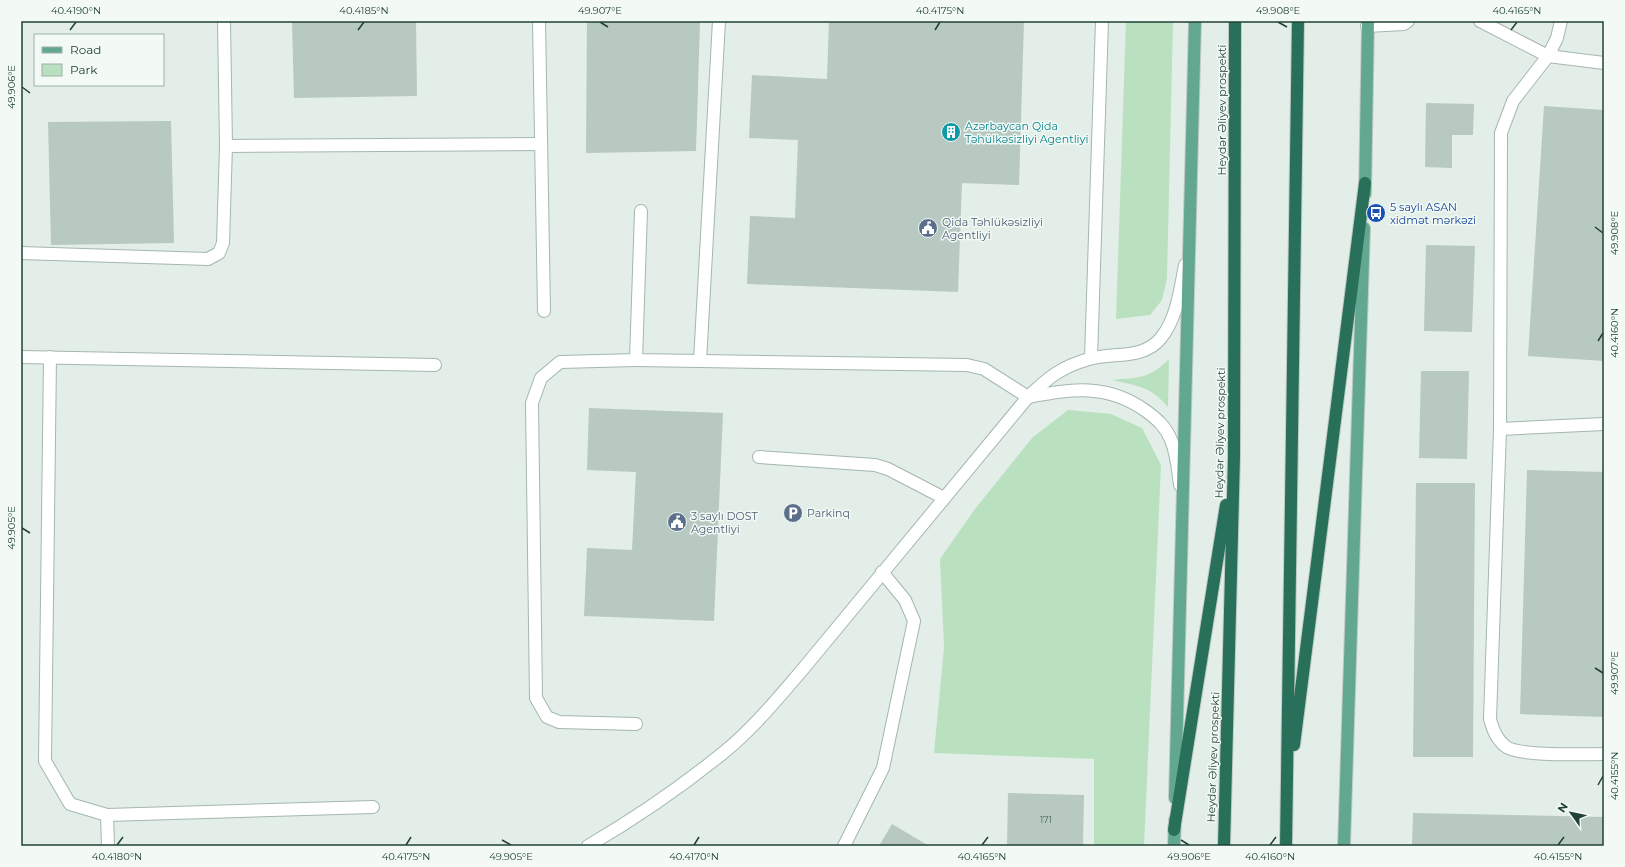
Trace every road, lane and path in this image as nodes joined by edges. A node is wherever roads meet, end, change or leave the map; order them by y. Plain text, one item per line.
1 (224, 21) edge
2 (538, 21) edge
3 (719, 21) edge
4 (1102, 21) edge
5 (1195, 21) edge
6 (1235, 21) edge
7 (1298, 21) edge
8 (1408, 21) edge
9 (1480, 21) edge
10 (1561, 21) edge
11 (1368, 24) edge
12 (1548, 56) junction
13 (1604, 63) edge
14 (540, 144) junction
15 (226, 146) junction
16 (1365, 183) junction
17 (641, 210) dead end
18 (1190, 246) junction
19 (21, 253) edge
20 (544, 311) dead end
21 (21, 357) edge
22 (50, 357) junction
23 (1091, 358) junction
24 (636, 360) junction
25 (700, 361) junction
26 (435, 365) dead end
27 (1028, 397) junction
28 (1604, 424) edge
29 (1500, 429) junction
30 (1234, 456) junction
31 (759, 457) dead end
32 (944, 498) junction
33 (1183, 498) junction
34 (882, 572) junction
35 (636, 724) dead end
36 (1604, 754) edge
37 (1287, 803) junction
38 (373, 807) dead end
39 (107, 815) junction
40 (1174, 830) junction
41 (108, 846) edge
42 (588, 846) edge
43 (844, 846) edge
44 (1174, 846) edge
45 (1224, 846) edge
46 (1286, 846) edge
47 (1344, 846) edge

1 - 15 street
2 - 14 street
3 - 25 street
4 - 23 street
5 - 18 main road
6 - 30 highway, Heydər Əliyev prospekti
7 - 37 highway
8 - 11 street
9 - 12 street
10 - 12 street
11 - 16 main road
12 - 13 street
12 - 29 street
14 - 15 street
14 - 20 street
15 - 19 street
16 - 37 highway
16 - 47 main road
17 - 24 street
18 - 23 street
18 - 33 main road
21 - 22 street
22 - 26 street
22 - 39 street
23 - 27 street
24 - 25 street
24 - 35 street
25 - 27 street
27 - 32 street
27 - 33 street
28 - 29 street
29 - 36 street
30 - 40 highway
30 - 45 highway, Heydər Əliyev prospekti
31 - 32 street
32 - 34 street
33 - 40 main road
34 - 42 street
34 - 43 street
37 - 46 highway
38 - 39 street
39 - 41 street
40 - 44 main road

